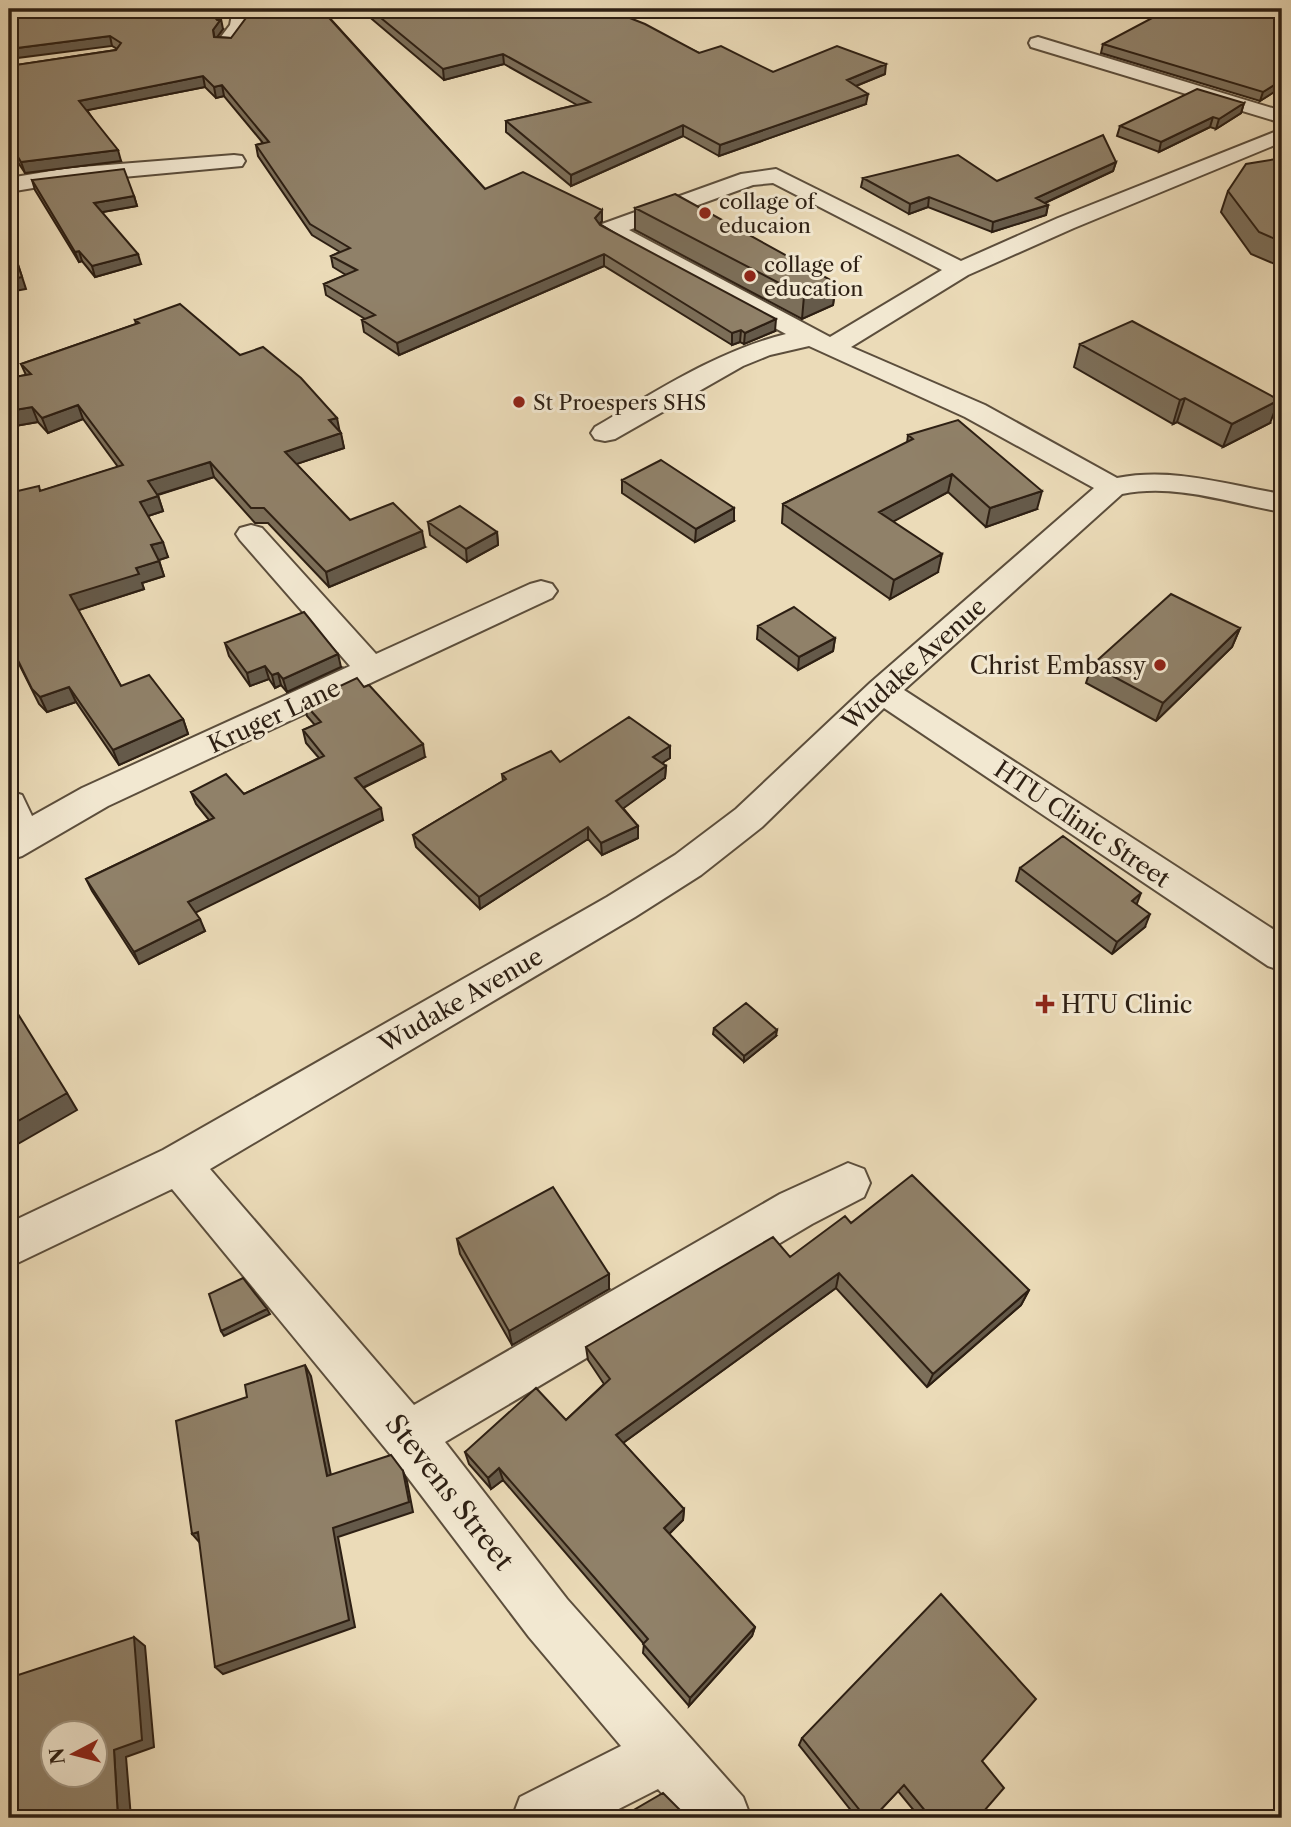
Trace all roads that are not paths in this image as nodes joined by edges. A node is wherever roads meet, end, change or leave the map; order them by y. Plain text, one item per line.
1 (242, 9) edge
2 (226, 42) edge
3 (1038, 43) dead end
4 (1282, 117) edge
5 (1282, 135) edge
6 (234, 160) dead end
7 (9, 185) edge
8 (960, 270) junction
9 (822, 343) junction
10 (605, 433) dead end
11 (1113, 487) junction
12 (1282, 503) edge
13 (251, 534) edge
14 (541, 591) dead end
15 (372, 670) junction
16 (882, 691) junction
17 (13, 829) edge
18 (1282, 955) edge
19 (179, 1164) junction
20 (848, 1183) dead end
21 (9, 1245) edge
22 (408, 1436) junction
23 (665, 1754) junction
24 (541, 1818) edge
25 (722, 1818) edge

1 - 2 street
3 - 4 street
5 - 8 street
6 - 7 street
8 - 9 street
8 - 9 street
9 - 10 street
9 - 11 street
11 - 12 street
11 - 16 street, Wudake Avenue
13 - 15 street
14 - 15 street, Kruger Lane
15 - 17 street, Kruger Lane
16 - 18 street, HTU Clinic Street
16 - 19 street, Wudake Avenue
19 - 21 street, Wudake Avenue
19 - 22 street, Stevens Street
20 - 22 street
22 - 23 street, Stevens Street
23 - 24 street
23 - 25 street, Stevens Street

